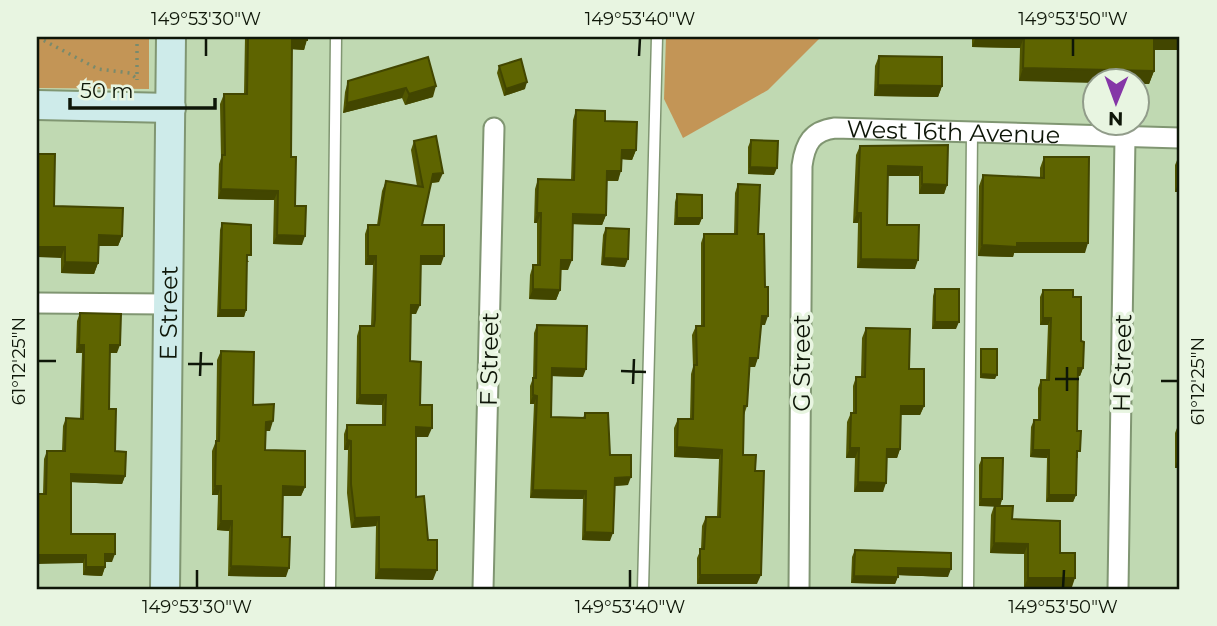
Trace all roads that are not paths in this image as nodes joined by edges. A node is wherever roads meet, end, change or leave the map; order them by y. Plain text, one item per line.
1 (171, 37) edge
2 (336, 37) edge
3 (657, 37) edge
4 (37, 106) edge
5 (171, 108) junction
6 (494, 128) dead end
7 (972, 132) junction
8 (1125, 137) junction
9 (811, 138) joint
10 (1180, 138) edge
11 (37, 303) edge
12 (166, 304) junction
13 (165, 589) edge
14 (330, 589) edge
15 (483, 589) edge
16 (643, 589) edge
17 (799, 589) edge
18 (968, 589) edge
19 (1118, 589) edge

1 - 5 main road, E Street
2 - 14 lane
3 - 16 lane
4 - 5 main road
5 - 12 main road, E Street
6 - 15 street, F Street
7 - 8 street, West 16th Avenue
7 - 9 street, West 16th Avenue
7 - 18 lane
8 - 10 street, West 16th Avenue
8 - 19 street, H Street
9 - 17 street, G Street
11 - 12 street
12 - 13 main road, E Street

